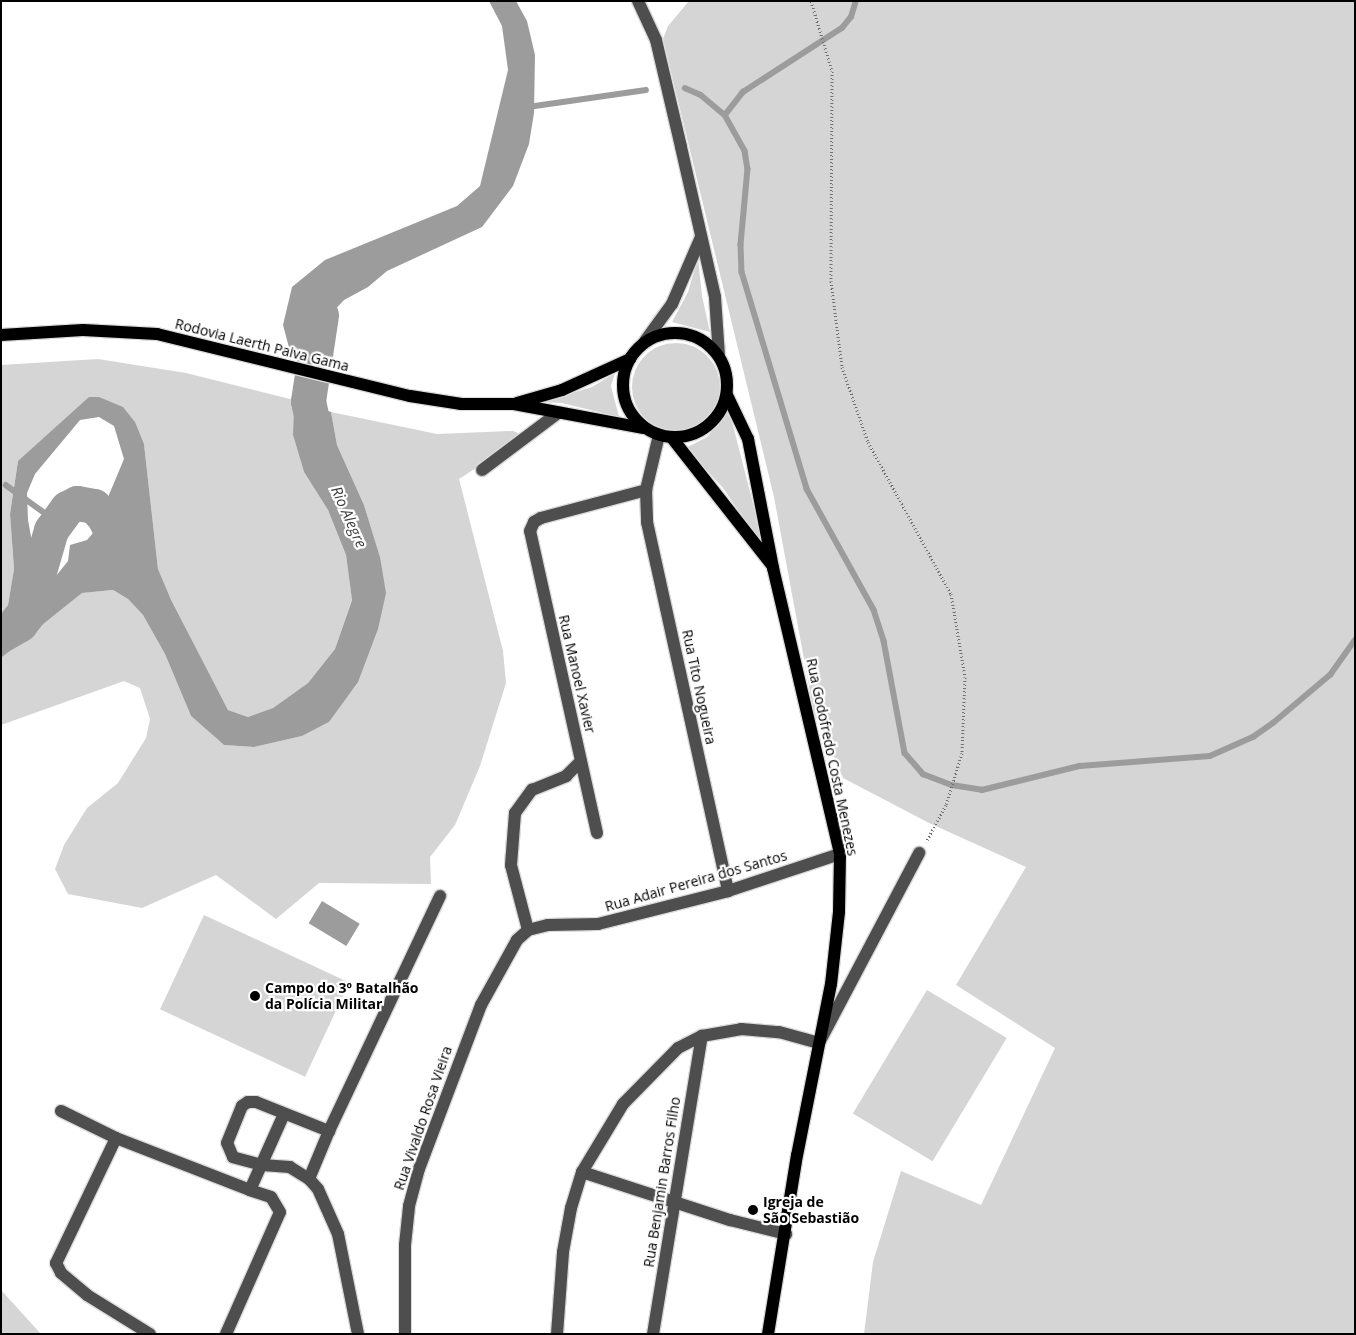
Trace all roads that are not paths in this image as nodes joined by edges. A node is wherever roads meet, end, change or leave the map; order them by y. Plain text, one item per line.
1 (638, 1) edge
2 (701, 237) junction
3 (1, 335) edge
4 (645, 341) junction
5 (719, 355) junction
6 (630, 359) junction
7 (727, 395) junction
8 (514, 404) junction
9 (558, 413) junction
10 (644, 428) junction
11 (659, 435) junction
12 (672, 438) junction
13 (482, 470) dead end
14 (646, 490) junction
15 (773, 568) junction
16 (582, 761) junction
17 (597, 833) dead end
18 (919, 853) road end
19 (840, 854) junction
20 (728, 891) junction
21 (440, 896) dead end
22 (528, 930) junction
23 (702, 1036) junction
24 (819, 1043) junction
25 (61, 1111) dead end
26 (284, 1114) junction
27 (329, 1131) junction
28 (116, 1138) junction
29 (262, 1165) junction
30 (582, 1172) junction
31 (309, 1179) junction
32 (250, 1190) junction
33 (674, 1202) junction
34 (786, 1234) junction
35 (150, 1334) edge
36 (226, 1334) edge
37 (358, 1334) edge
38 (405, 1334) edge
39 (557, 1334) edge
40 (653, 1334) edge
41 (768, 1334) edge

1 - 2 street
2 - 4 street
2 - 5 street
3 - 8 main road, Rodovia Laerth Paiva Gama
4 - 5 main road
4 - 6 main road
5 - 7 main road
6 - 8 main road, Rodovia Laerth Paiva Gama
6 - 10 main road
7 - 12 main road
7 - 15 main road, Rua Godofredo Costa Menezes
8 - 9 main road, Rodovia Laerth Paiva Gama
9 - 10 main road, Rodovia Laerth Paiva Gama
9 - 13 street
10 - 11 main road
11 - 12 main road
11 - 14 street, Rua Tito Nogueira
12 - 15 main road
14 - 16 street, Rua Manoel Xavier
14 - 20 street, Rua Tito Nogueira
15 - 19 main road, Rua Godofredo Costa Menezes
16 - 17 street, Rua Manoel Xavier
16 - 22 street
18 - 24 street
19 - 20 street, Rua Adair Pereira dos Santos
19 - 24 main road, Rua Godofredo Costa Menezes
20 - 22 street, Rua Adair Pereira dos Santos
21 - 27 street
22 - 38 street, Rua Vivaldo Rosa Vieira
23 - 24 street
23 - 30 street
23 - 33 street, Rua Benjamin Barros Filho
24 - 34 main road, Rua Godofredo Costa Menezes
25 - 28 street
26 - 27 street
26 - 29 street
26 - 29 street
27 - 31 street
28 - 32 street
28 - 35 street
29 - 31 street
29 - 32 street
30 - 33 street
30 - 39 street
31 - 37 street
32 - 36 street
33 - 34 street
33 - 40 street, Rua Benjamin Barros Filho
34 - 41 main road, Rua Godofredo Costa Menezes

